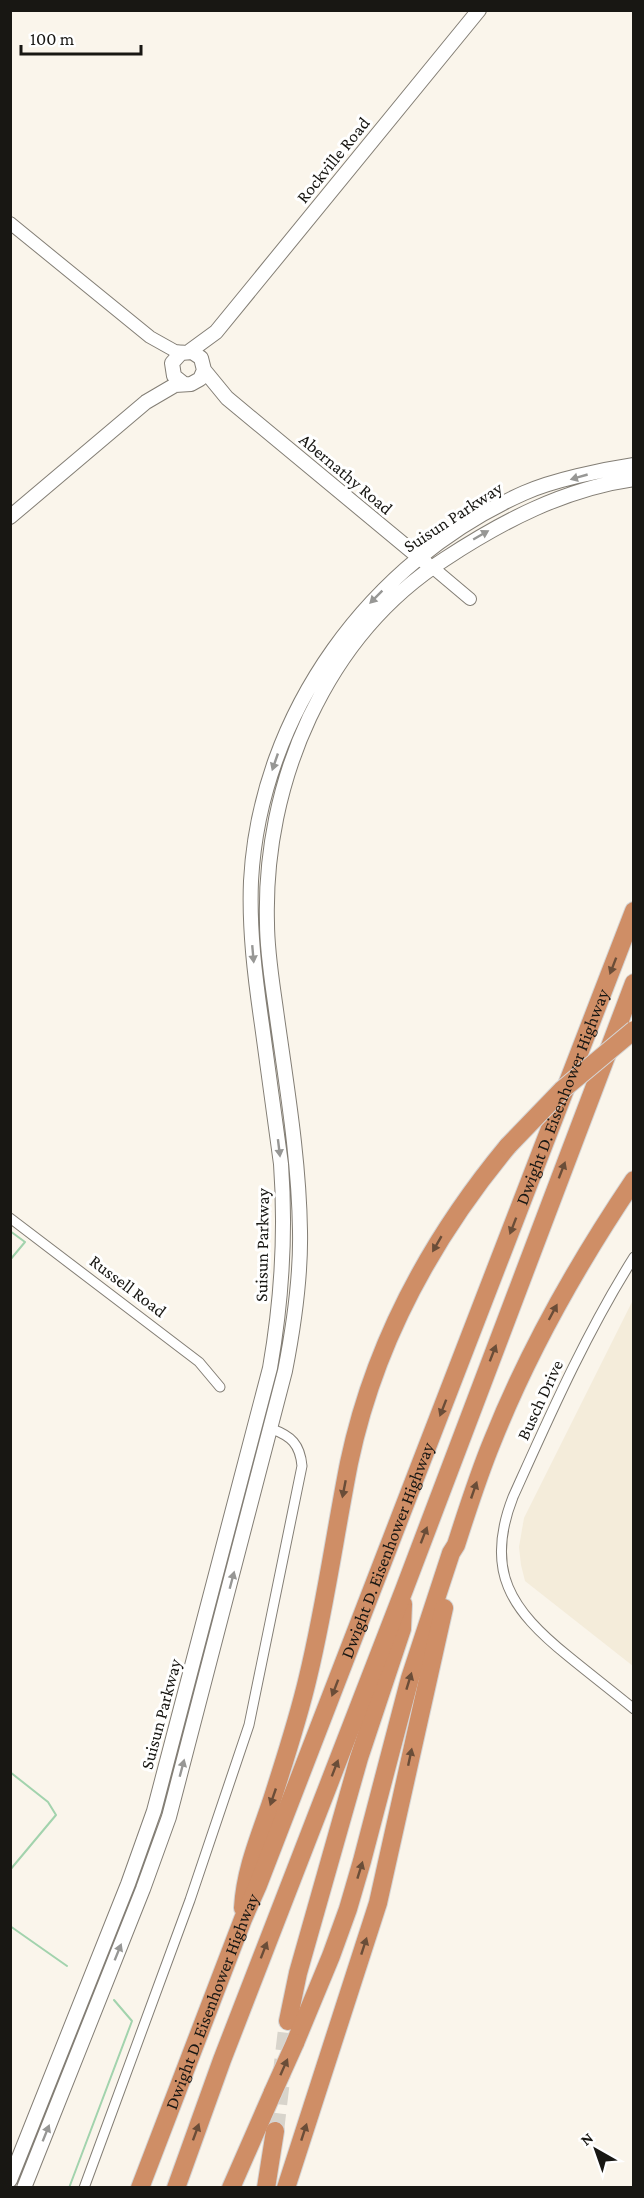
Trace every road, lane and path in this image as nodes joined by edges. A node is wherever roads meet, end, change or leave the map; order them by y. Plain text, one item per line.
1 (479, 10) edge
2 (10, 223) edge
3 (216, 332) junction
4 (150, 337) junction
5 (187, 352) junction
6 (204, 367) junction
7 (171, 368) junction
8 (189, 383) junction
9 (226, 398) junction
10 (146, 402) junction
11 (633, 465) edge
12 (633, 479) edge
13 (10, 517) edge
14 (419, 558) junction
15 (432, 567) junction
16 (470, 599) dead end
17 (633, 911) edge
18 (633, 983) edge
19 (633, 1030) edge
20 (633, 1180) edge
21 (10, 1218) edge
22 (633, 1257) edge
23 (220, 1387) dead end
24 (272, 1429) junction
25 (456, 1545) junction
26 (404, 1590) junction
27 (633, 1709) edge
28 (243, 1919) junction
29 (288, 2021) tunnel mouth
30 (275, 2131) tunnel mouth
31 (10, 2180) edge
32 (24, 2187) edge
33 (84, 2187) edge
34 (140, 2187) edge
35 (176, 2187) edge
36 (231, 2187) edge
37 (266, 2187) edge
38 (286, 2187) edge

1 - 3 main road, Rockville Road
2 - 4 street
3 - 5 main road, Rockville Road
3 - 6 main road, Rockville Road
4 - 5 street
4 - 7 street
5 - 6 main road
5 - 7 main road
6 - 8 main road
6 - 9 main road, Abernathy Road
7 - 8 main road
7 - 10 main road
8 - 9 main road, Abernathy Road
8 - 10 main road
9 - 14 main road, Abernathy Road
10 - 13 main road
11 -> 14 main road, Suisun Parkway
15 -> 12 main road, Suisun Parkway
14 - 15 main road, Abernathy Road
14 -> 31 main road, Suisun Parkway
15 - 16 street, Abernathy Road
15 - 24 main road, Suisun Parkway
17 -> 28 highway, Dwight D. Eisenhower Highway
26 -> 18 highway, Dwight D. Eisenhower Highway
19 -> 28 highway, bridge
25 -> 20 highway
21 - 23 street, Russell Road
22 - 27 street, Busch Drive
32 -> 24 main road, Suisun Parkway
24 - 33 street
36 -> 25 highway, bridge
38 -> 25 highway
26 - 29 highway
35 -> 26 highway, Dwight D. Eisenhower Highway
28 - 34 highway, Dwight D. Eisenhower Highway
30 - 37 highway

